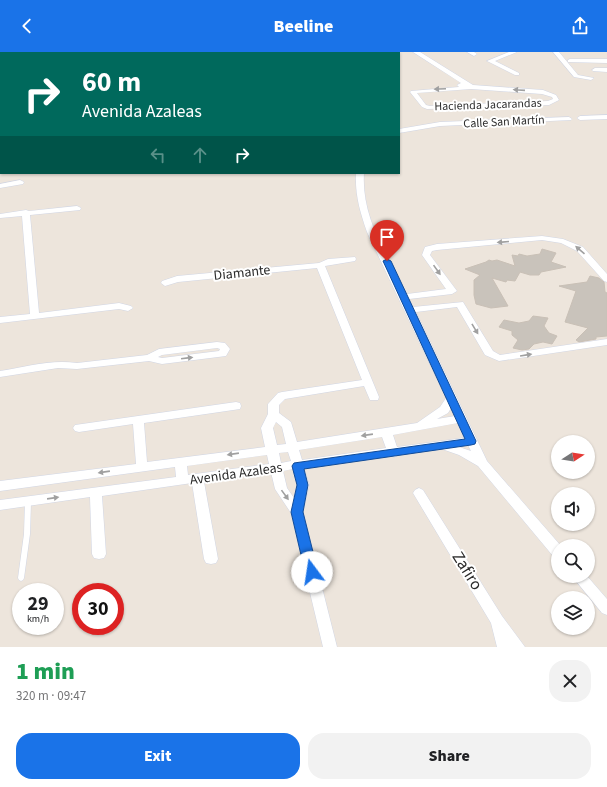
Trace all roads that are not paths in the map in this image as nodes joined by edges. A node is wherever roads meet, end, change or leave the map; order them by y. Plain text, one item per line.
1 (410, 52) edge
2 (416, 52) edge
3 (514, 52) edge
4 (556, 52) edge
5 (502, 57) junction
6 (570, 61) dead end
7 (607, 61) edge
8 (434, 65) junction
9 (595, 70) dead end
10 (607, 70) edge
11 (511, 71) junction
12 (517, 74) dead end
13 (591, 78) dead end
14 (466, 86) junction
15 (607, 117) edge
16 (580, 118) dead end
17 (569, 119) dead end
18 (400, 131) edge
19 (360, 174) edge
20 (20, 182) dead end
21 (0, 186) edge
22 (77, 208) dead end
23 (26, 212) junction
24 (0, 216) edge
25 (352, 259) dead end
26 (320, 265) junction
27 (607, 279) edge
28 (165, 283) dead end
29 (404, 297) junction
30 (128, 308) dead end
31 (410, 310) junction
32 (35, 316) junction
33 (0, 320) edge
34 (607, 342) edge
35 (149, 358) junction
36 (0, 374) edge
37 (368, 382) junction
38 (374, 398) dead end
39 (452, 399) junction
40 (236, 406) dead end
41 (274, 414) junction
42 (461, 419) junction
43 (138, 420) junction
44 (79, 428) dead end
45 (416, 428) junction
46 (386, 432) junction
47 (471, 441) junction
48 (293, 446) junction
49 (443, 446) junction
50 (272, 449) junction
51 (394, 453) junction
52 (180, 461) junction
53 (482, 463) junction
54 (298, 466) junction
55 (142, 467) junction
56 (276, 469) junction
57 (198, 479) junction
58 (183, 481) junction
59 (0, 486) edge
60 (96, 493) junction
61 (419, 493) dead end
62 (28, 502) junction
63 (0, 505) edge
64 (297, 512) junction
65 (551, 544) edge
66 (99, 554) dead end
67 (211, 559) dead end
68 (21, 578) dead end
69 (585, 583) edge
70 (607, 609) edge
71 (497, 620) junction
72 (330, 647) edge
73 (504, 647) edge
74 (518, 647) edge

1 - 8 street, Hacienda Jacarandas
2 - 8 street, Hacienda Jacarandas
3 - 5 street
4 - 13 street
5 - 11 street
5 - 11 street
6 - 7 street
8 - 14 street, Hacienda Jacarandas
9 - 10 street
11 - 12 street
14 -> 14 street, Hacienda Jacarandas
15 - 16 street
17 - 18 street, Calle San Martín
19 - 29 street
20 - 21 street
22 - 23 street
23 - 24 street
23 - 32 street
25 - 26 street, Diamante
26 - 28 street, Diamante
26 - 37 street
27 -> 29 street
29 - 31 street
30 - 32 street
31 -> 34 street
31 - 39 street
32 - 33 street
35 -> 35 street
35 - 36 street
37 - 38 street
37 - 41 street
39 - 42 street
39 - 45 street
40 - 43 street
41 - 48 street
41 - 50 street
42 - 45 street, Avenida Azaleas
42 - 47 street
43 - 44 street
43 - 55 street
45 - 46 street, Avenida Azaleas
46 -> 48 street, Avenida Azaleas
46 - 51 street
47 - 49 street, Avenida Azaleas
47 - 53 street
48 - 50 street, Avenida Azaleas
48 - 54 street
49 - 51 street, Avenida Azaleas
49 - 53 street
50 -> 52 street, Avenida Azaleas
50 - 56 street
51 - 54 street, Avenida Azaleas
52 - 55 street, Avenida Azaleas
52 - 58 street
53 - 65 street
54 - 56 street, Avenida Azaleas
54 - 64 street
55 -> 59 street, Avenida Azaleas
56 - 57 street, Avenida Azaleas
56 -> 64 street
57 - 58 street, Avenida Azaleas
57 - 67 street
58 - 60 street, Avenida Azaleas
62 -> 60 street, Avenida Azaleas
60 - 66 street
61 - 71 street, Zafiro
62 - 63 street, Avenida Azaleas
62 - 68 lane
64 - 72 street
69 - 70 street
71 - 73 street
71 - 74 street, Zafiro

